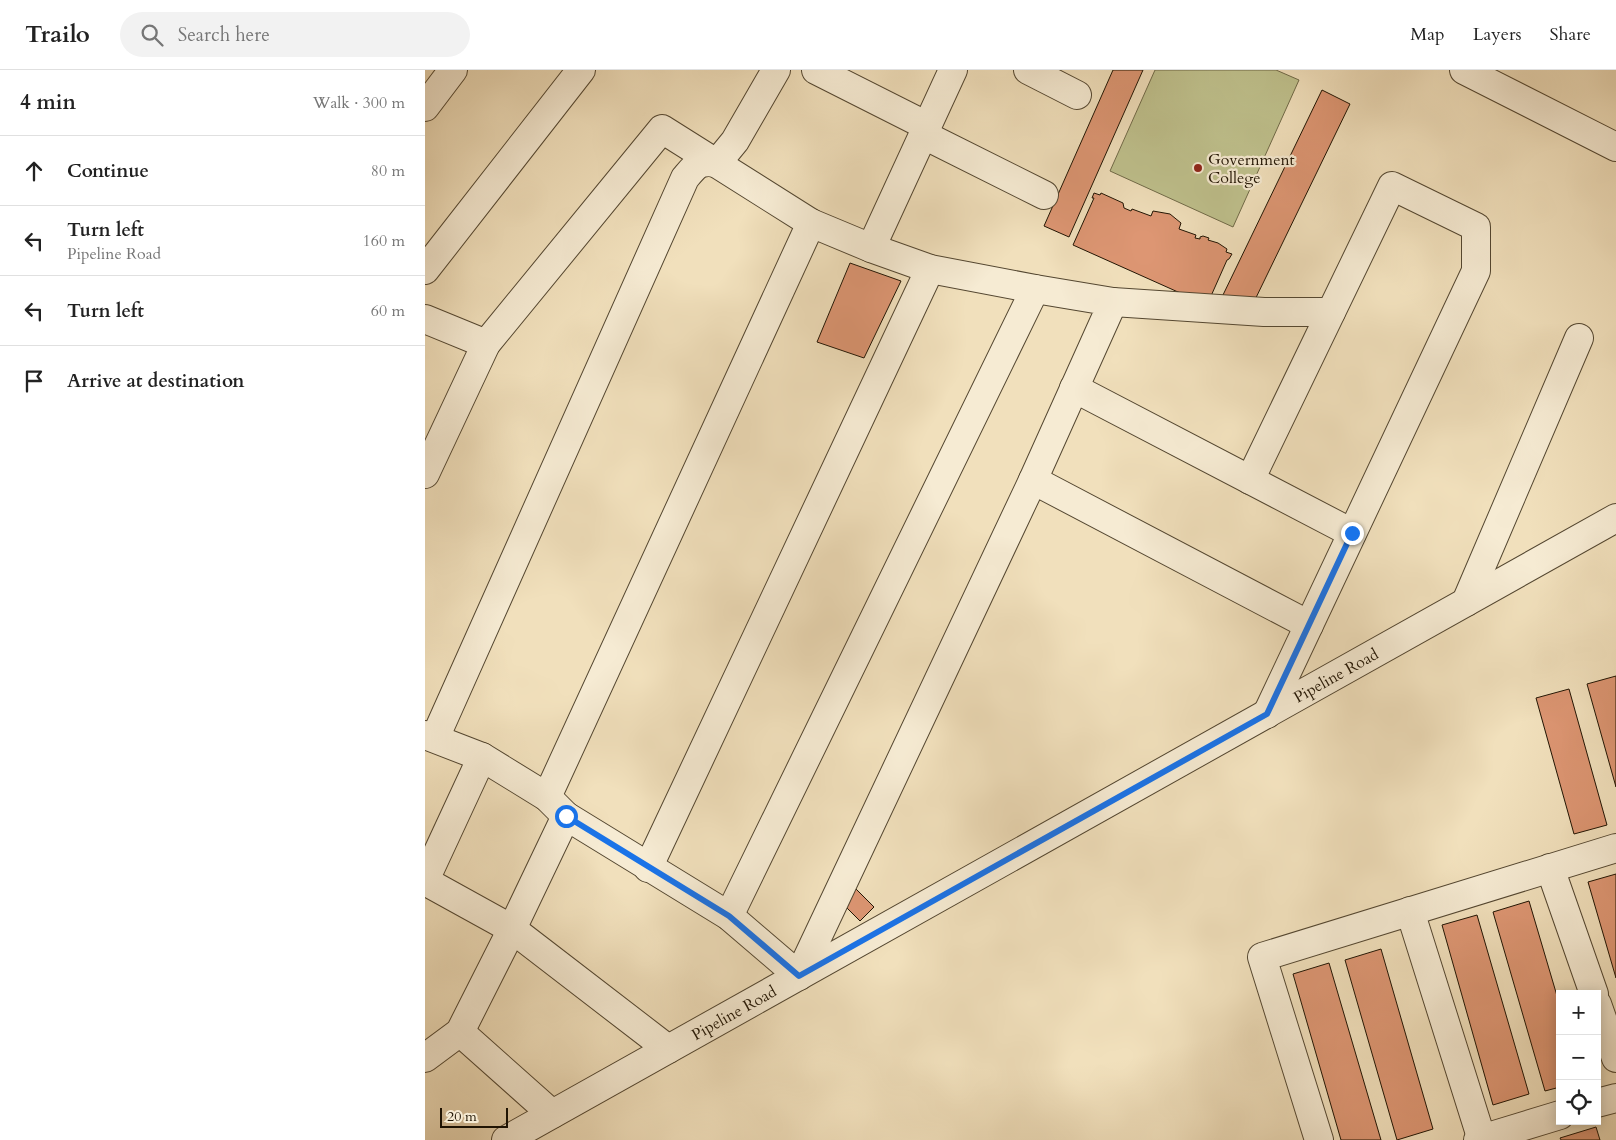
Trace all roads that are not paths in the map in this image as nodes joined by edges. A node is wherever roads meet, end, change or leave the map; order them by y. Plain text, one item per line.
1 (453, 70) edge
2 (581, 70) edge
3 (776, 70) edge
4 (815, 70) edge
5 (953, 70) edge
6 (1028, 70) edge
7 (1464, 70) edge
8 (1077, 95) dead end
9 (425, 107) edge
10 (925, 130) junction
11 (1616, 147) edge
12 (717, 163) junction
13 (1043, 195) dead end
14 (811, 224) junction
15 (871, 248) junction
16 (930, 269) junction
17 (425, 270) edge
18 (1035, 290) junction
19 (1113, 302) junction
20 (1331, 312) junction
21 (425, 319) edge
22 (1579, 338) dead end
23 (486, 344) junction
24 (1074, 388) junction
25 (425, 474) edge
26 (1033, 480) junction
27 (1250, 480) junction
28 (1616, 518) edge
29 (1352, 533) junction
30 (1467, 602) junction
31 (1309, 624) junction
32 (1267, 714) junction
33 (430, 736) edge
34 (482, 757) junction
35 (547, 797) junction
36 (566, 816) junction
37 (1616, 848) edge
38 (648, 868) junction
39 (1550, 868) junction
40 (425, 881) edge
41 (1410, 911) junction
42 (729, 916) junction
43 (512, 929) junction
44 (799, 976) junction
45 (1593, 990) edge
46 (1601, 1015) edge
47 (460, 1032) junction
48 (668, 1049) junction
49 (425, 1058) edge
50 (1616, 1058) edge
51 (1616, 1098) edge
52 (1601, 1102) edge
53 (552, 1114) junction
54 (1556, 1116) edge
55 (506, 1140) edge
56 (1319, 1140) edge
57 (1481, 1140) edge

1 - 9 street
2 - 17 street
3 - 12 street
4 - 10 street
5 - 10 street
6 - 8 street
7 - 11 street
10 - 13 street
10 - 15 street
12 - 14 street
12 - 23 street
12 - 33 street
14 - 15 street
14 - 35 street
15 - 16 street
16 - 18 street
16 - 38 street
18 - 19 street
18 - 42 street
19 - 20 street
19 - 24 street
20 - 27 street
20 - 29 street
21 - 23 street
22 - 30 street
23 - 25 street
24 - 26 street
24 - 27 street
26 - 31 street
26 - 44 street
27 - 29 street
28 - 30 street, Pipeline Road
29 - 31 street
30 - 32 street, Pipeline Road
31 - 32 street
32 - 44 street, Pipeline Road
33 - 34 street
34 - 35 street
34 - 40 street
35 - 36 street
36 - 38 street
36 - 43 street
37 - 39 street
38 - 42 street
39 - 41 street
39 - 45 street
40 - 43 street
41 - 56 street
41 - 57 street
42 - 44 street
43 - 47 street
43 - 48 street
44 - 48 street, Pipeline Road
46 - 50 street
47 - 49 street
47 - 53 street
48 - 53 street, Pipeline Road
51 - 52 street
53 - 55 street, Pipeline Road
54 - 57 street

